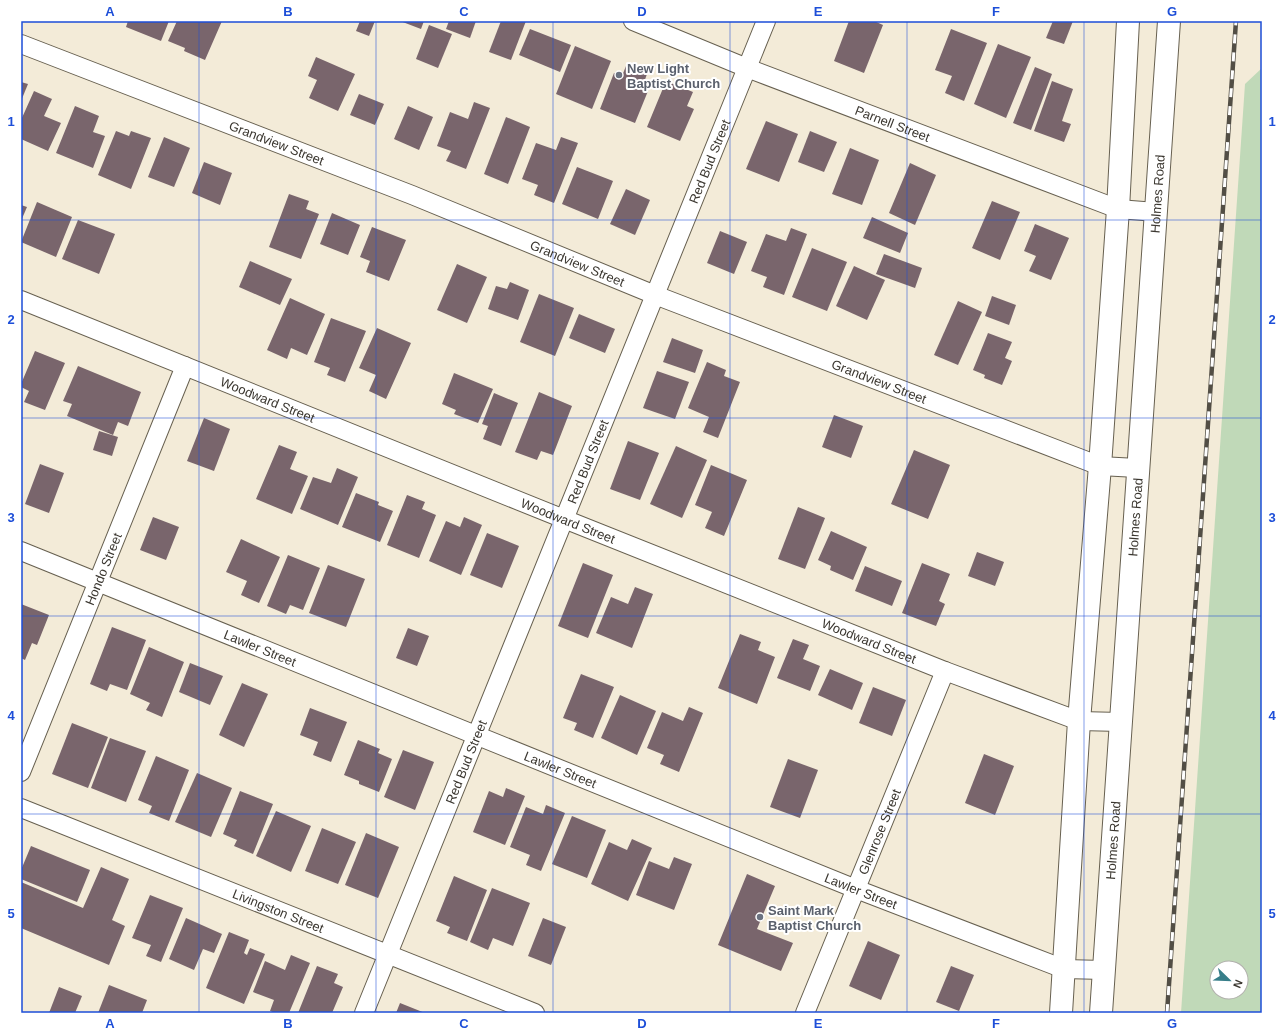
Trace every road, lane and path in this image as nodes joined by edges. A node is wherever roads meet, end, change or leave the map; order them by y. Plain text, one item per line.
1 (633, 21) edge
2 (766, 21) edge
3 (1128, 21) edge
4 (1169, 21) edge
5 (21, 44) edge
6 (747, 68) junction
7 (1118, 209) junction
8 (1156, 212) junction
9 (655, 295) junction
10 (21, 300) edge
11 (185, 366) junction
12 (1100, 466) junction
13 (1137, 468) junction
14 (564, 519) junction
15 (21, 551) edge
16 (98, 581) junction
17 (945, 672) junction
18 (1079, 721) junction
19 (1120, 722) junction
20 (477, 736) junction
21 (21, 772) edge
22 (21, 808) edge
23 (856, 889) junction
24 (388, 955) junction
25 (1064, 969) junction
26 (1104, 970) junction
27 (364, 1013) edge
28 (535, 1013) edge
29 (805, 1013) edge
30 (1061, 1013) edge
31 (1101, 1013) edge

1 - 6 street, Parnell Street
2 - 6 street, Red Bud Street
3 - 7 main road
4 - 8 main road, Holmes Road
5 - 9 street, Grandview Street
6 - 7 street, Parnell Street
6 - 9 street, Red Bud Street
7 - 8 street, Parnell Street
7 - 12 main road
8 - 13 main road, Holmes Road
9 - 12 street, Grandview Street
9 - 14 street, Red Bud Street
10 - 11 street, Woodward Street
11 - 14 street, Woodward Street
11 - 16 street, Hondo Street
12 - 13 street, Grandview Street
12 - 18 main road
13 - 19 main road, Holmes Road
14 - 17 street, Woodward Street
14 - 20 street, Red Bud Street
15 - 16 street, Lawler Street
16 - 20 street, Lawler Street
16 - 21 street, Hondo Street
17 - 18 street, Woodward Street
17 - 23 street, Glenrose Street
18 - 19 street, Woodward Street
18 - 25 main road
19 - 26 main road, Holmes Road
20 - 23 street, Lawler Street
20 - 24 street, Red Bud Street
22 - 24 street, Livingston Street
23 - 25 street, Lawler Street
23 - 29 street, Glenrose Street
24 - 27 street, Red Bud Street
24 - 28 street, Livingston Street
25 - 26 street, Lawler Street
25 - 30 main road
26 - 31 main road, Holmes Road

